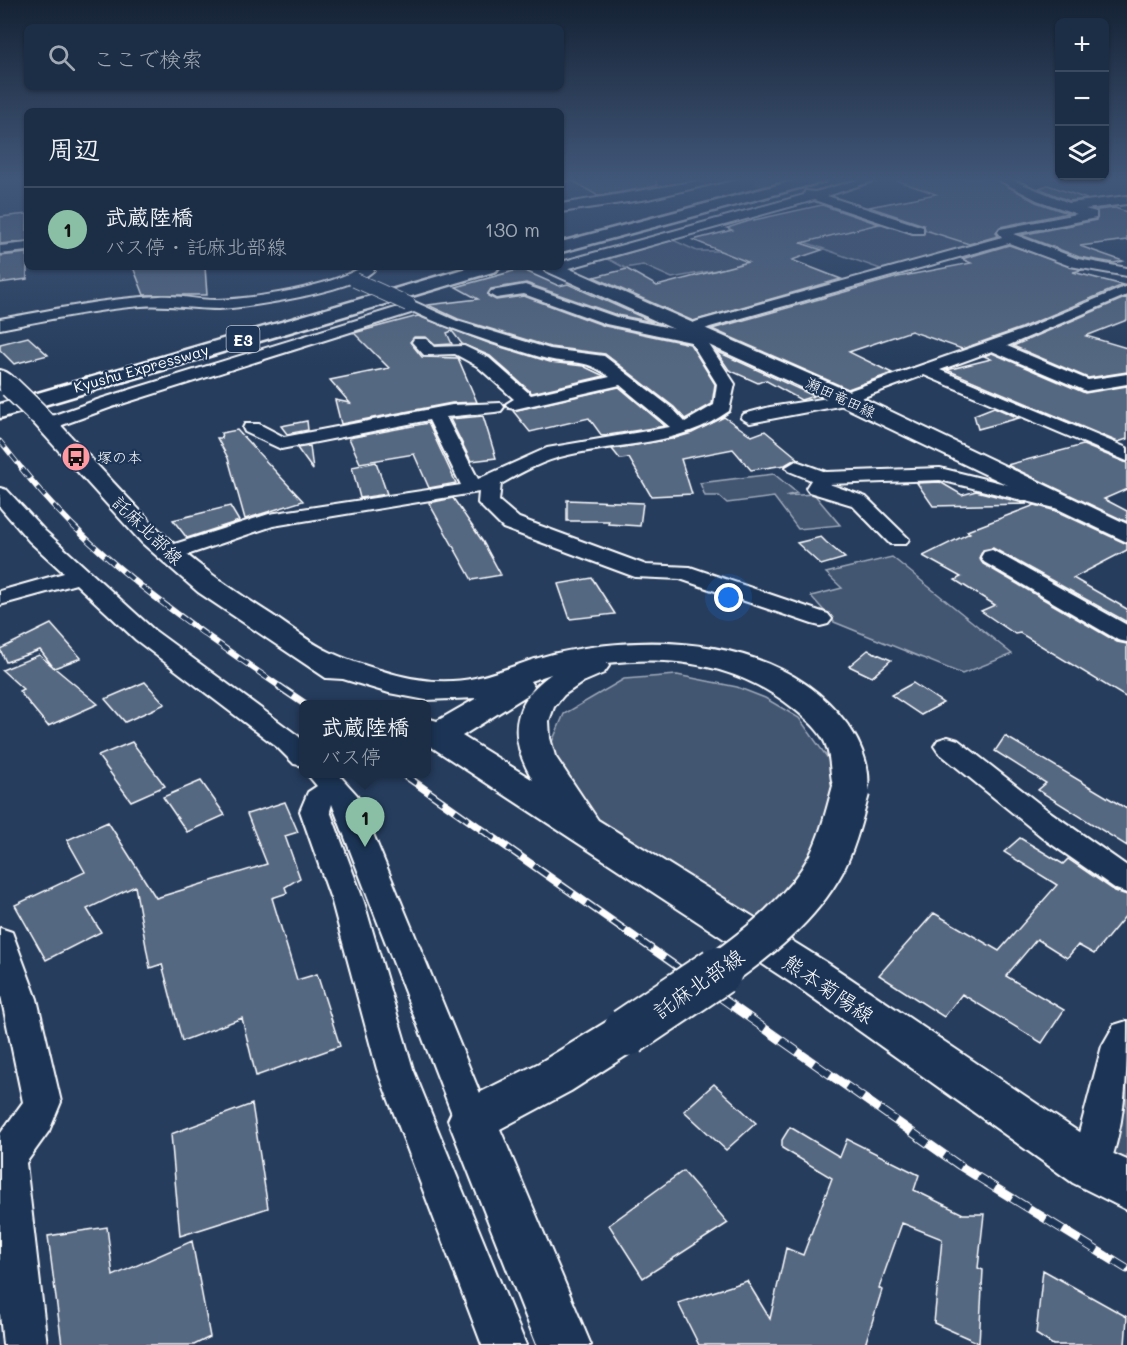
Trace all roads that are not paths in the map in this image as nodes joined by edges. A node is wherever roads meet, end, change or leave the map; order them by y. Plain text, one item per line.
1 (611, 241) edge
2 (613, 241) edge
3 (643, 241) edge
4 (1004, 241) edge
5 (1015, 241) edge
6 (24, 247) edge
7 (0, 250) edge
8 (564, 255) edge
9 (564, 255) edge
10 (564, 256) edge
11 (564, 260) edge
12 (368, 270) edge
13 (440, 270) edge
14 (481, 270) edge
15 (1127, 272) edge
16 (348, 275) edge
17 (1127, 290) edge
18 (411, 306) junction
19 (524, 306) dead end
20 (561, 319) dead end
21 (0, 324) edge
22 (582, 326) dead end
23 (695, 334) junction
24 (552, 337) dead end
25 (420, 342) dead end
26 (992, 345) junction
27 (598, 360) junction
28 (924, 369) junction
29 (624, 379) junction
30 (1127, 379) edge
31 (4, 387) edge
32 (842, 397) junction
33 (495, 407) dead end
34 (0, 411) edge
35 (435, 413) junction
36 (750, 418) dead end
37 (42, 419) junction
38 (252, 428) dead end
39 (681, 428) junction
40 (1127, 454) edge
41 (796, 467) dead end
42 (823, 478) junction
43 (482, 484) junction
44 (0, 494) edge
45 (1069, 506) junction
46 (1127, 534) edge
47 (898, 539) dead end
48 (170, 553) junction
49 (992, 557) dead end
50 (81, 575) junction
51 (0, 598) edge
52 (820, 619) dead end
53 (1127, 635) edge
54 (668, 652) junction
55 (594, 656) junction
56 (318, 659) junction
57 (380, 700) edge
58 (432, 733) edge
59 (948, 746) dead end
60 (299, 753) edge
61 (333, 785) edge
62 (592, 836) junction
63 (1127, 881) edge
64 (0, 941) edge
65 (1127, 1036) edge
66 (472, 1120) junction
67 (1090, 1167) junction
68 (1127, 1186) edge
69 (7, 1253) edge
70 (25, 1345) edge
71 (504, 1345) edge
72 (564, 1345) edge

1 - 9 highway
2 - 8 highway
3 - 10 street
4 - 23 street
5 - 15 street
6 - 7 street
11 - 23 main road, 瀬田竜田線
12 - 16 street
13 - 31 highway, Kyushu Expressway / E3
14 - 34 highway, Kyushu Expressway / E3
16 - 18 street, bridge
16 - 21 street
17 - 26 street
18 - 27 street
18 - 37 street
19 - 23 street
20 - 22 street
23 - 32 main road, 瀬田竜田線
23 - 39 street
24 - 27 street
25 - 29 street
26 - 28 street
26 - 30 street
27 - 29 street
28 - 32 street
28 - 40 street
29 - 39 street
31 - 37 main road, 託麻北部線, bridge
32 - 36 street
32 - 45 main road, 瀬田竜田線
33 - 35 street
35 - 38 street
35 - 43 street
37 - 48 main road, 託麻北部線
39 - 43 street
41 - 42 street
42 - 45 street
42 - 47 street
43 - 48 street
43 - 52 street
44 - 50 street
45 - 46 main road, 瀬田竜田線
48 - 56 main road, 託麻北部線
49 - 53 street
50 - 51 street
50 - 60 street
54 - 55 main road, 託麻北部線
54 - 62 main road, 託麻北部線
54 - 66 main road, 託麻北部線, bridge
55 - 56 main road, 託麻北部線
55 - 58 main road, 託麻北部線
56 - 57 main road, 託麻北部線
58 - 62 main road, 熊本菊陽線
59 - 63 street
61 - 66 street
61 - 71 street
62 - 67 main road, 熊本菊陽線
64 - 69 street
65 - 67 street
66 - 72 main road
67 - 68 main road, 熊本菊陽線
69 - 70 street

